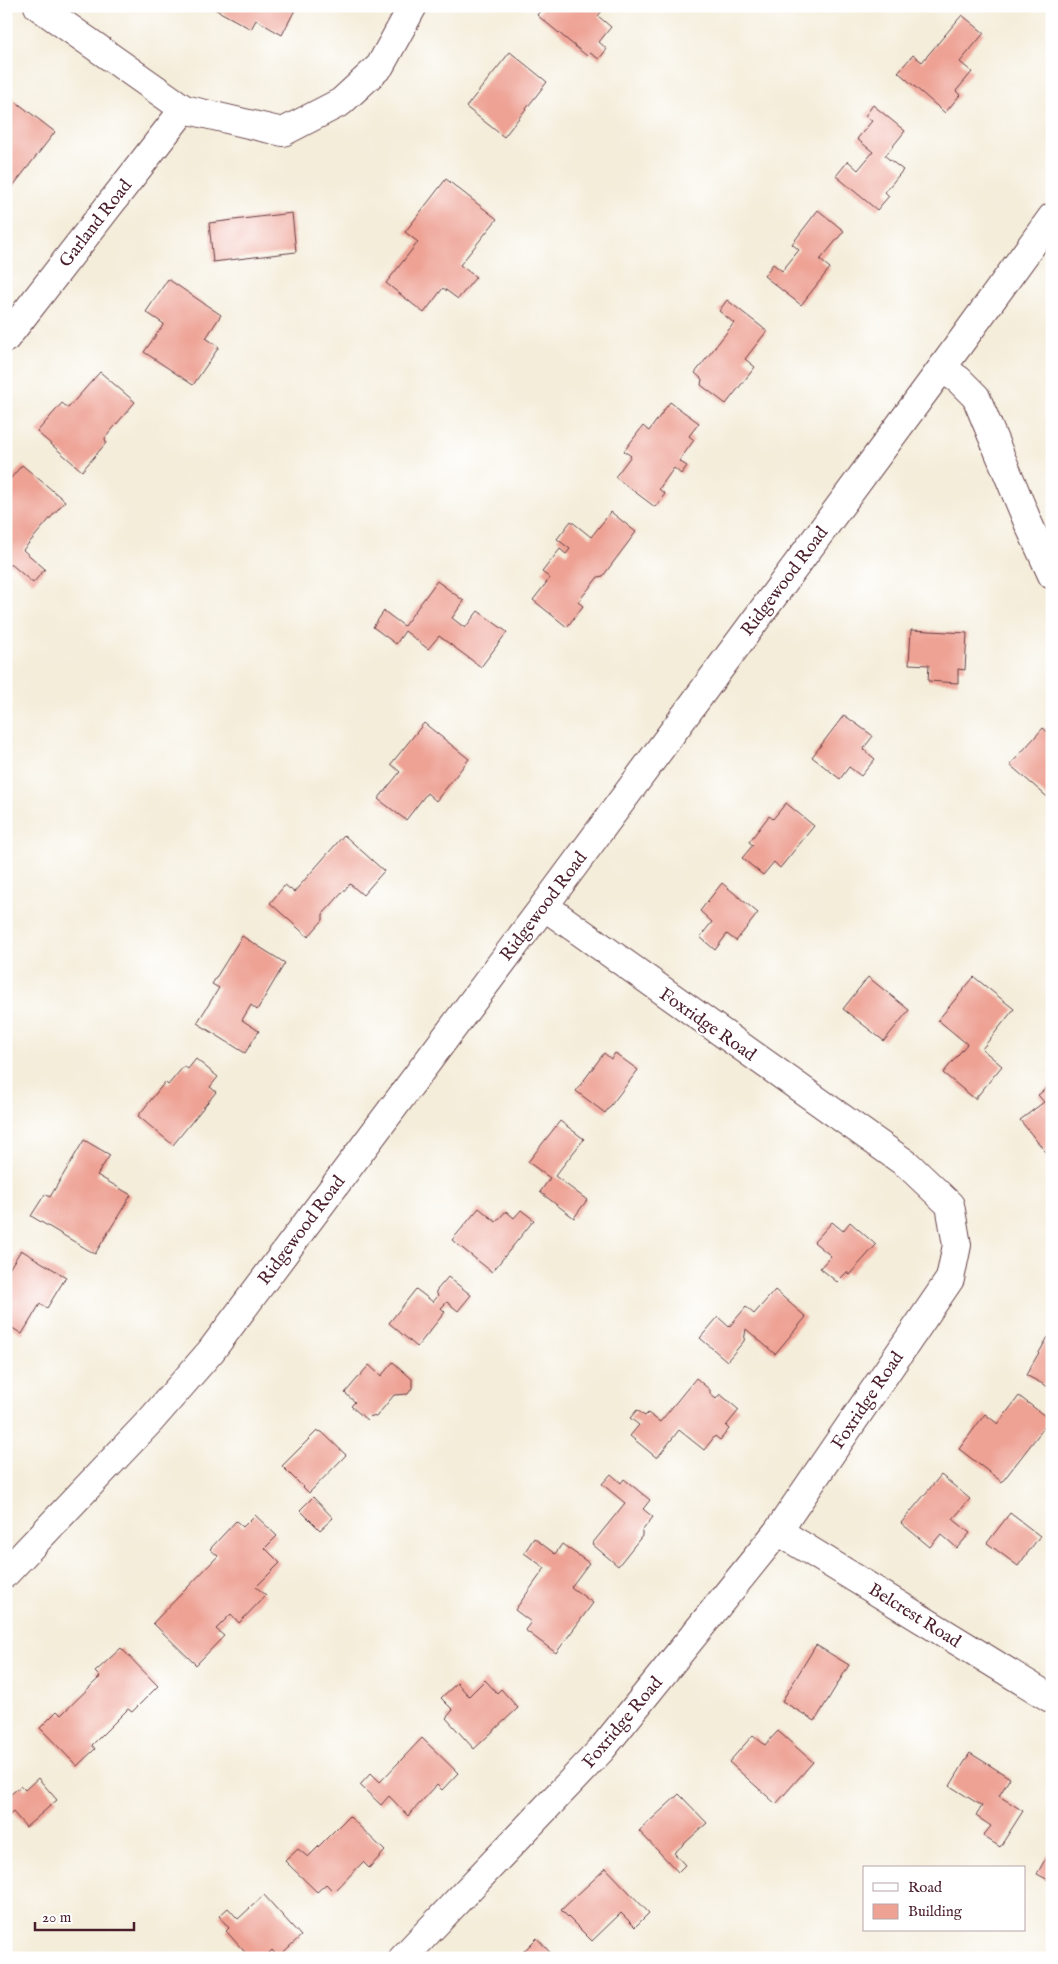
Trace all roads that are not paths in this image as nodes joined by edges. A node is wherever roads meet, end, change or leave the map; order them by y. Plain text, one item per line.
1 (38, 6) edge
2 (413, 6) edge
3 (184, 109) junction
4 (1052, 216) edge
5 (6, 338) edge
6 (942, 368) junction
7 (1052, 575) edge
8 (544, 906) junction
9 (778, 1531) junction
10 (6, 1572) edge
11 (1052, 1699) edge
12 (404, 1958) edge

1 - 3 street
2 - 3 street
3 - 5 street, Garland Road
4 - 6 street, Ridgewood Road
6 - 7 street
6 - 8 street, Ridgewood Road
8 - 9 street, Foxridge Road
8 - 10 street, Ridgewood Road
9 - 11 street, Belcrest Road
9 - 12 street, Foxridge Road

